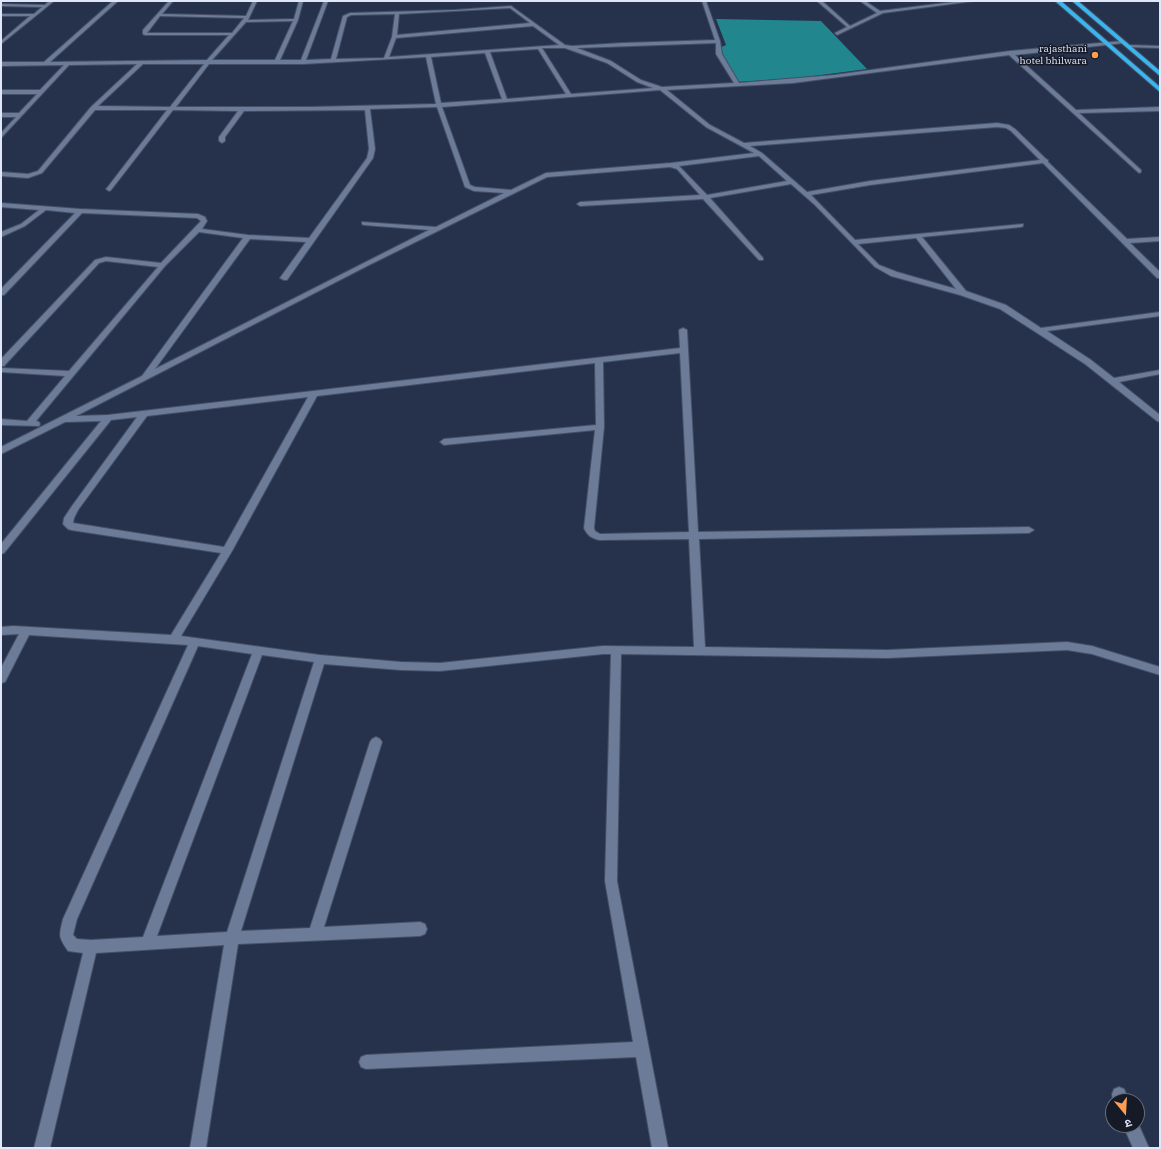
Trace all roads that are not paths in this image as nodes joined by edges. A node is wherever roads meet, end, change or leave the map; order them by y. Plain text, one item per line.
1 (52, 1) edge
2 (116, 1) edge
3 (171, 1) edge
4 (255, 1) edge
5 (302, 1) edge
6 (326, 1) edge
7 (704, 1) edge
8 (818, 1) edge
9 (862, 1) edge
10 (972, 1) edge
11 (1058, 1) edge
12 (1075, 1) edge
13 (904, 2) edge
14 (508, 4) edge
15 (1, 5) edge
16 (46, 6) junction
17 (915, 8) junction
18 (880, 13) junction
19 (397, 14) junction
20 (1, 15) edge
21 (34, 15) junction
22 (158, 15) junction
23 (247, 19) junction
24 (296, 20) junction
25 (535, 24) junction
26 (849, 27) junction
27 (233, 34) junction
28 (837, 34) dead end
29 (394, 37) junction
30 (718, 41) junction
31 (1122, 42) junction
32 (1, 43) edge
33 (1106, 43) junction
34 (563, 46) junction
35 (1128, 46) junction
36 (539, 47) junction
37 (1160, 47) edge
38 (570, 48) junction
39 (486, 51) junction
40 (1010, 53) junction
41 (428, 56) junction
42 (386, 59) junction
43 (333, 61) junction
44 (142, 62) junction
45 (208, 62) junction
46 (277, 62) junction
47 (303, 62) junction
48 (46, 63) junction
49 (68, 63) junction
50 (1, 64) edge
51 (1160, 74) edge
52 (737, 84) junction
53 (662, 88) junction
54 (1160, 90) edge
55 (1, 92) edge
56 (42, 92) junction
57 (570, 96) junction
58 (505, 101) junction
59 (438, 105) junction
60 (368, 107) junction
61 (93, 108) junction
62 (172, 108) junction
63 (242, 109) junction
64 (1160, 109) edge
65 (1074, 112) junction
66 (1, 115) edge
67 (20, 115) junction
68 (1, 136) edge
69 (222, 140) dead end
70 (744, 145) junction
71 (760, 154) junction
72 (1046, 161) junction
73 (671, 165) junction
74 (1139, 171) dead end
75 (1, 174) edge
76 (792, 182) junction
77 (109, 189) dead end
78 (515, 192) junction
79 (806, 194) junction
80 (705, 197) junction
81 (580, 204) dead end
82 (1, 205) edge
83 (45, 208) junction
84 (80, 211) junction
85 (364, 223) dead end
86 (1021, 225) dead end
87 (438, 229) junction
88 (198, 230) junction
89 (1, 235) edge
90 (917, 235) junction
91 (248, 237) junction
92 (311, 240) junction
93 (1160, 240) edge
94 (1126, 241) junction
95 (853, 242) junction
96 (761, 259) dead end
97 (163, 265) junction
98 (1160, 276) edge
99 (284, 278) dead end
100 (1, 293) edge
101 (963, 293) junction
102 (1160, 314) edge
103 (683, 330) dead end
104 (1040, 330) junction
105 (684, 350) junction
106 (599, 360) junction
107 (1, 364) edge
108 (1, 370) edge
109 (1160, 372) edge
110 (71, 374) junction
111 (144, 378) junction
112 (1112, 381) junction
113 (314, 394) junction
114 (144, 414) junction
115 (108, 418) junction
116 (64, 419) junction
117 (1160, 419) edge
118 (1, 422) edge
119 (29, 424) junction
120 (52, 425) junction
121 (600, 427) junction
122 (444, 442) dead end
123 (1, 451) edge
124 (1029, 530) dead end
125 (694, 535) junction
126 (1, 551) edge
127 (227, 551) junction
128 (1, 631) edge
129 (25, 632) junction
130 (174, 639) junction
131 (195, 641) junction
132 (616, 650) junction
133 (258, 651) junction
134 (700, 652) junction
135 (320, 660) junction
136 (1160, 671) edge
137 (1, 679) edge
138 (376, 742) dead end
139 (420, 929) dead end
140 (315, 934) junction
141 (232, 938) junction
142 (147, 944) junction
143 (91, 947) junction
144 (642, 1049) junction
145 (366, 1062) dead end
146 (1134, 1133) edge
147 (42, 1148) edge
148 (198, 1148) edge
149 (660, 1148) edge
150 (1141, 1148) edge

1 - 16 street
2 - 48 street
3 - 22 street
4 - 23 street
5 - 24 street
6 - 47 street
7 - 30 street
8 - 26 street
9 - 18 street
10 - 17 street
11 - 33 highway
12 - 31 highway
13 - 17 street
14 - 19 street
14 - 25 street
15 - 16 street
16 - 21 street
17 - 18 street
18 - 26 street
19 - 29 street
19 - 43 street
20 - 21 street
21 - 32 street
22 - 23 street
22 - 27 street
23 - 24 street
23 - 27 street
24 - 46 street
25 - 29 street
25 - 34 street
26 - 28 street
27 - 45 street
29 - 42 street
30 - 38 street
30 - 52 street
31 - 33 street
31 - 35 highway
33 - 40 street
33 - 54 highway
34 - 36 street
34 - 38 street
35 - 37 street
35 - 51 highway
36 - 39 street
36 - 57 street
38 - 53 street
39 - 41 street
39 - 58 street
40 - 52 street
40 - 65 street
41 - 42 street
41 - 59 street
42 - 43 street
43 - 47 street
44 - 45 street
44 - 49 street
44 - 61 street
45 - 46 street
45 - 62 street
46 - 47 street
48 - 49 street
48 - 50 street
49 - 56 street
52 - 53 street
53 - 57 street
53 - 70 street
55 - 56 street
56 - 67 street
57 - 58 street
58 - 59 street
59 - 60 street
59 - 78 street
60 - 63 street
60 - 92 street
61 - 62 street
61 - 75 street
62 - 63 street
62 - 77 street
63 - 69 street
64 - 65 street
65 - 74 street
66 - 67 street
67 - 68 street
70 - 71 street
70 - 72 street
71 - 73 street
71 - 76 street
72 - 79 street
72 - 94 street
73 - 78 street
73 - 80 street
76 - 79 street
76 - 80 street
78 - 87 street
79 - 95 street
80 - 81 street
80 - 96 street
82 - 83 street
83 - 84 street
83 - 89 street
84 - 88 street
84 - 100 street
85 - 87 street
86 - 90 street
87 - 111 street
88 - 91 street
88 - 97 street
90 - 95 street
90 - 101 street
91 - 92 street
91 - 111 street
92 - 99 street
93 - 94 street
94 - 98 street
95 - 101 street
97 - 107 street
97 - 110 street
101 - 104 street
102 - 104 street
103 - 105 street
104 - 112 street
105 - 106 street
105 - 125 street
106 - 113 street
106 - 121 street
108 - 110 street
109 - 112 street
110 - 119 street
111 - 116 street
112 - 117 street
113 - 114 street
113 - 127 street
114 - 115 street
114 - 127 street
115 - 116 street
115 - 126 street
116 - 120 street
118 - 119 street
119 - 120 street
120 - 123 street
121 - 122 street
121 - 125 street
124 - 125 street
125 - 134 street
127 - 130 street
128 - 129 street
129 - 130 street
129 - 137 street
130 - 131 street
131 - 133 street
131 - 143 street
132 - 134 street
132 - 135 street
132 - 144 street
133 - 135 street
133 - 142 street
134 - 136 street
135 - 141 street
138 - 140 street
139 - 140 street
140 - 141 street
141 - 142 street
141 - 148 street
142 - 143 street
143 - 147 street
144 - 145 street
144 - 149 street
146 - 150 street

